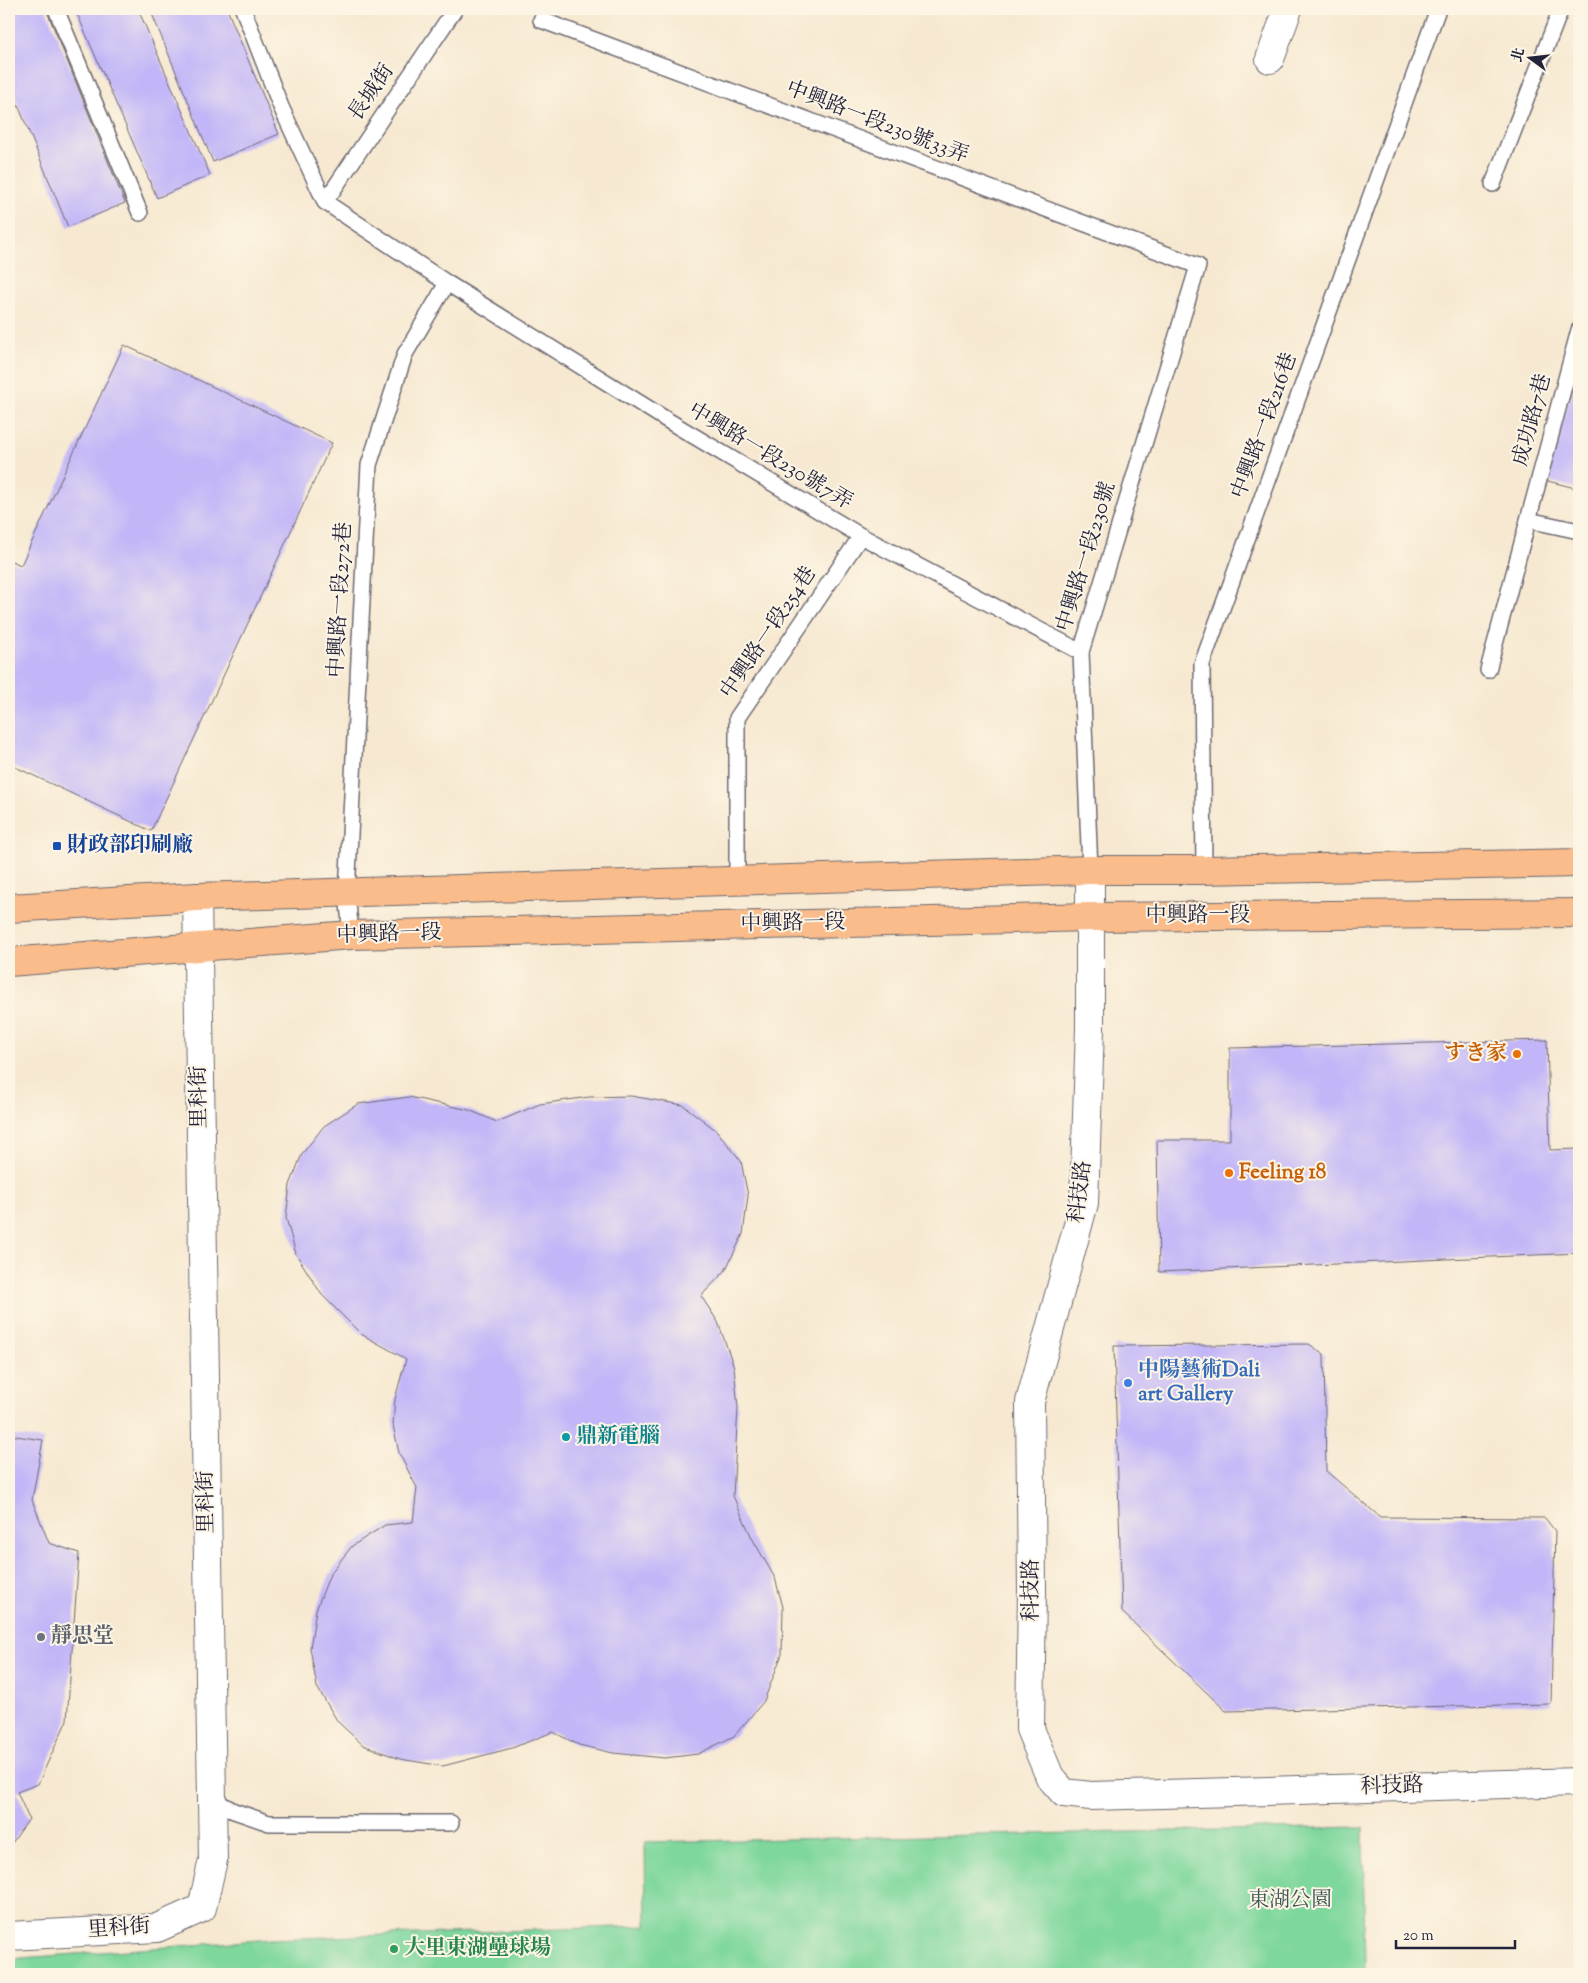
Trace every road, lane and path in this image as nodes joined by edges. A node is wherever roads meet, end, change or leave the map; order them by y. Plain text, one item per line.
1 (56, 9) edge
2 (243, 9) edge
3 (455, 9) edge
4 (1288, 9) edge
5 (1438, 9) edge
6 (1561, 9) edge
7 (541, 20) dead end
8 (1270, 59) dead end
9 (1493, 184) dead end
10 (325, 202) junction
11 (140, 213) dead end
12 (1198, 266) joint
13 (447, 283) junction
14 (1579, 330) edge
15 (1528, 520) junction
16 (1579, 531) edge
17 (861, 536) junction
18 (1081, 652) junction
19 (1488, 670) dead end
20 (1579, 863) edge
21 (1090, 870) junction
22 (1204, 870) junction
23 (737, 881) junction
24 (347, 893) junction
25 (196, 896) junction
26 (9, 908) edge
27 (1579, 913) edge
28 (1091, 916) junction
29 (351, 936) junction
30 (198, 949) junction
31 (9, 962) edge
32 (1579, 1782) edge
33 (212, 1799) junction
34 (451, 1823) dead end
35 (9, 1936) edge

1 - 11 lane
2 - 10 lane
3 - 10 lane, 長城街
4 - 8 street
5 - 22 lane, 中興路一段216巷
6 - 9 lane
7 - 12 lane, 中興路一段230號33弄
10 - 13 lane, 中興路一段230號7弄
12 - 18 lane, 中興路一段230號
13 - 17 lane, 中興路一段230號7弄
13 - 24 lane, 中興路一段272巷
14 - 15 lane, 成功路7巷
15 - 16 lane
15 - 19 lane, 成功路7巷
17 - 18 lane, 中興路一段230號7弄
17 - 23 lane, 中興路一段254巷
18 - 21 lane, 中興路一段230號
20 - 22 main road, 中興路一段
21 - 22 main road, 中興路一段
21 - 23 main road, 中興路一段
21 - 28 street, 科技路
23 - 24 main road, 中興路一段
24 - 25 main road, 中興路一段
24 - 29 lane, 中興路一段272巷
25 - 26 main road, 中興路一段
25 - 30 street, 里科街
27 - 28 main road, 中興路一段
28 - 29 main road, 中興路一段
28 - 32 street, 科技路
29 - 30 main road, 中興路一段
30 - 31 main road, 中興路一段
30 - 33 street, 里科街
33 - 34 lane
33 - 35 street, 里科街

